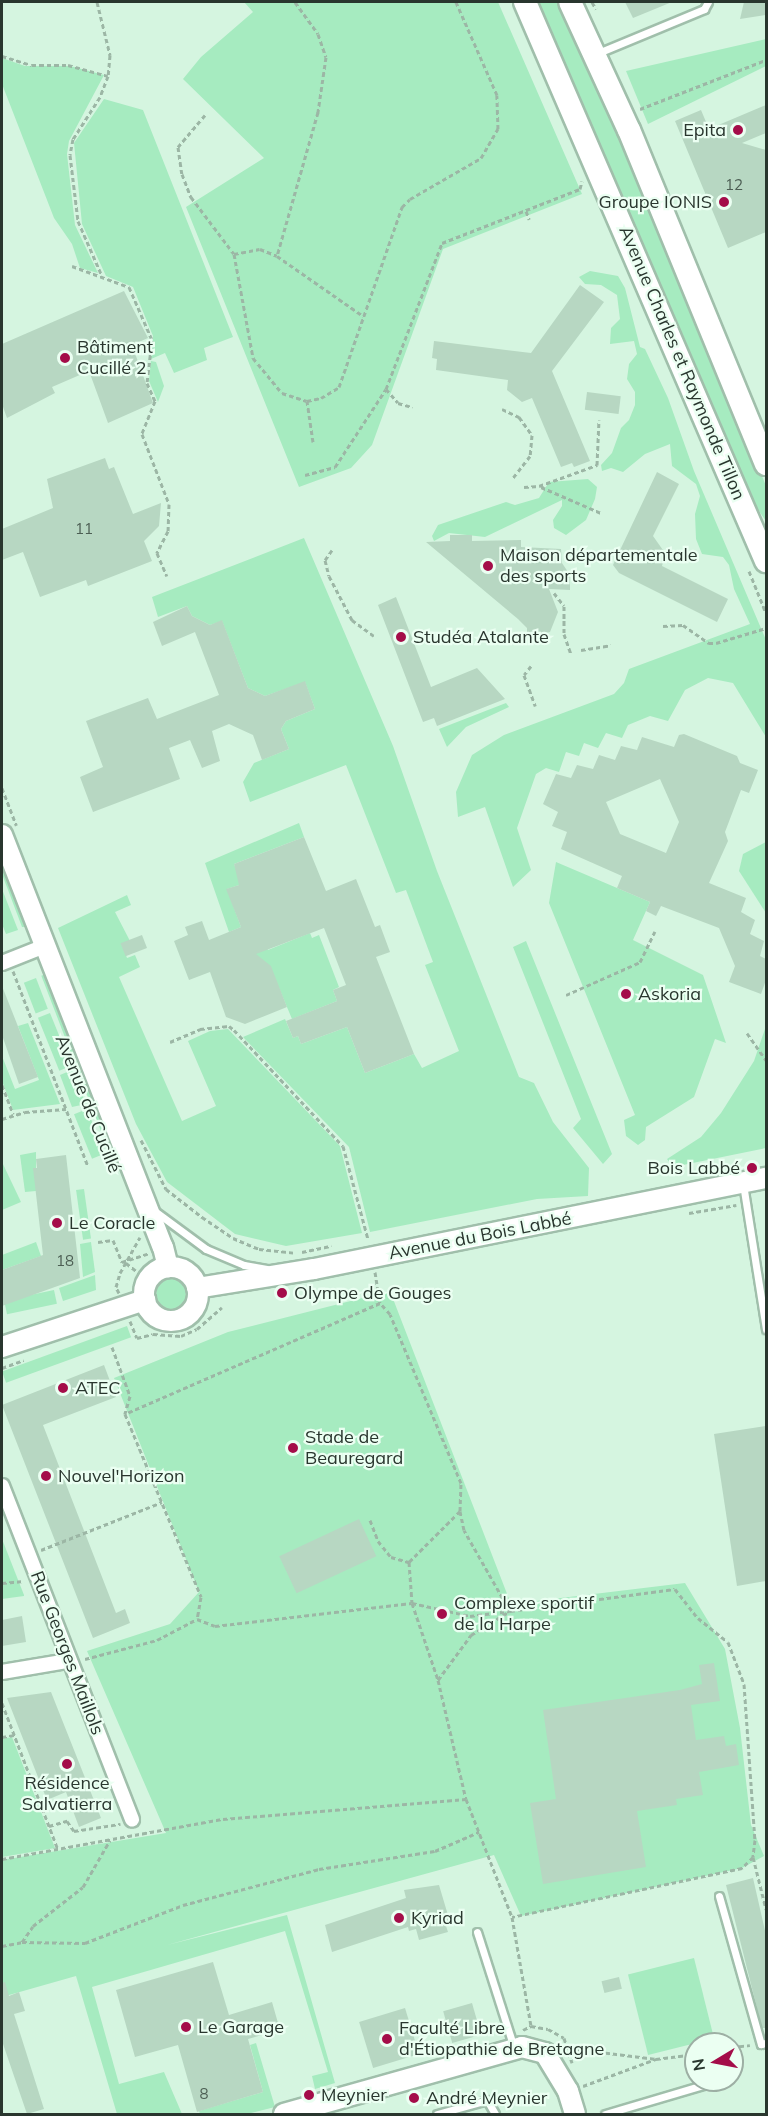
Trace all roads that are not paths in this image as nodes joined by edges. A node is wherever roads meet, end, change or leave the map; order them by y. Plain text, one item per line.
1 (525, 2) edge
2 (570, 2) edge
3 (708, 2) edge
4 (593, 55) junction
5 (766, 464) edge
6 (766, 561) edge
7 (10, 832) edge
8 (45, 946) junction
9 (5, 962) edge
10 (759, 1179) edge
11 (145, 1201) junction
12 (168, 1267) junction
13 (293, 1273) junction
14 (197, 1288) junction
15 (145, 1300) junction
16 (766, 1329) edge
17 (2, 1347) edge
18 (2, 1486) edge
19 (68, 1661) junction
20 (2, 1671) edge
21 (132, 1820) road end
22 (718, 1896) dead end
23 (477, 1932) dead end
24 (764, 2043) edge
25 (514, 2048) junction
26 (684, 2091) edge
27 (284, 2115) edge
28 (437, 2115) edge
29 (495, 2115) edge
30 (575, 2115) edge
31 (605, 2115) edge

1 - 6 main road, Avenue Charles et Raymonde Tillon
2 - 4 main road
3 - 4 lane
4 - 5 main road
7 - 8 street, Avenue de Cucillé
8 - 9 street
8 - 11 street, Avenue de Cucillé
10 - 13 street, Avenue du Bois Labbé
10 - 16 lane
11 - 12 street, Avenue de Cucillé
11 - 13 lane
12 - 14 street
12 - 15 street
13 - 14 street, Avenue du Bois Labbé
14 - 15 street
15 - 17 street
18 - 19 street, Rue Georges Maillols
19 - 20 street
19 - 21 street, Rue Georges Maillols
22 - 24 lane
23 - 25 lane
25 - 27 street
25 - 30 street
26 - 31 lane
28 - 29 lane

